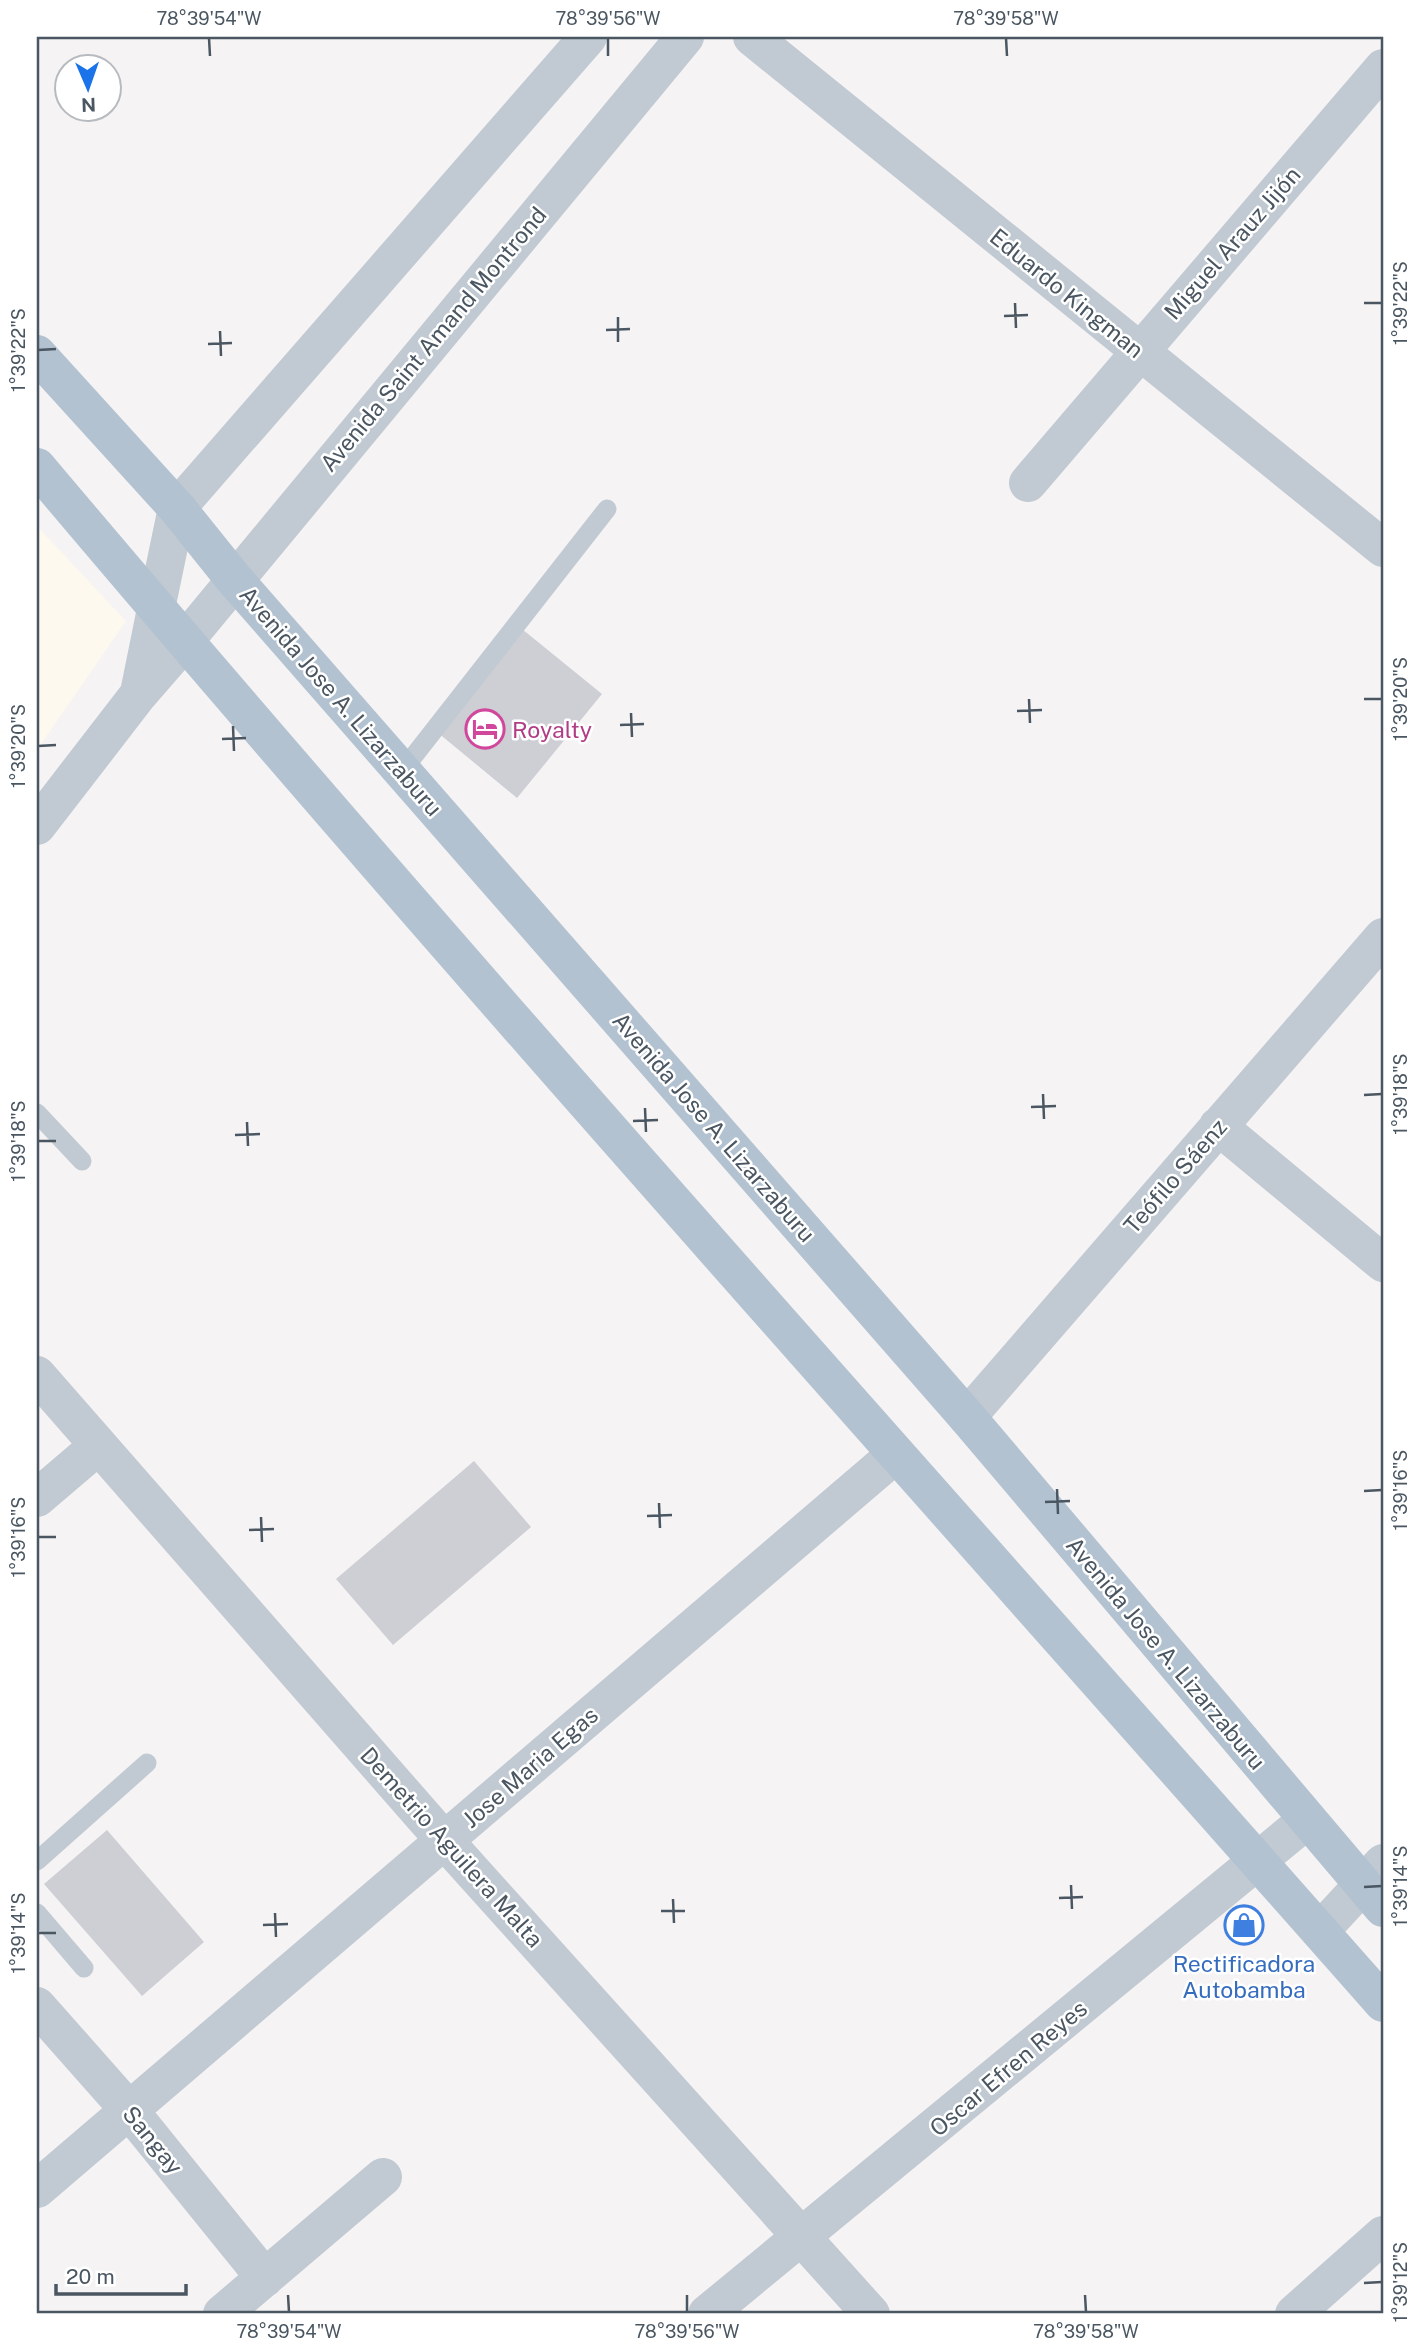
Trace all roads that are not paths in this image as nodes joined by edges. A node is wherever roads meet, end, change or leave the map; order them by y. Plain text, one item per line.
1 (588, 37) edge
2 (684, 37) edge
3 (752, 37) edge
4 (1383, 68) edge
5 (1138, 351) junction
6 (37, 354) edge
7 (37, 467) edge
8 (1028, 483) dead end
9 (177, 508) junction
10 (607, 509) dead end
11 (1383, 548) edge
12 (234, 579) junction
13 (156, 608) junction
14 (184, 642) junction
15 (138, 695) junction
16 (402, 771) junction
17 (37, 826) edge
18 (1383, 937) edge
19 (37, 1114) edge
20 (1218, 1126) junction
21 (82, 1161) dead end
22 (1383, 1263) edge
23 (37, 1375) edge
24 (967, 1417) junction
25 (98, 1446) junction
26 (896, 1454) junction
27 (37, 1498) edge
28 (147, 1763) dead end
29 (1307, 1820) junction
30 (444, 1840) junction
31 (37, 1861) edge
32 (1256, 1861) junction
33 (1377, 1886) edge
34 (37, 1913) edge
35 (1320, 1931) junction
36 (84, 1968) dead end
37 (1383, 2003) edge
38 (37, 2006) edge
39 (129, 2110) junction
40 (383, 2177) dead end
41 (37, 2189) edge
42 (1383, 2235) edge
43 (804, 2237) junction
44 (265, 2278) junction
45 (222, 2314) edge
46 (707, 2314) edge
47 (871, 2314) edge
48 (1294, 2314) edge

1 - 9 street
2 - 12 street, Avenida Saint Amand Montrond
3 - 5 street, Eduardo Kingman
4 - 5 street, Miguel Arauz Jijón
5 - 8 street, Miguel Arauz Jijón
5 - 11 street, Eduardo Kingman
6 - 9 main road, Avenida Jose A. Lizarzaburu
7 - 13 main road
9 - 12 main road, Avenida Jose A. Lizarzaburu
9 - 13 street
10 - 16 lane
12 - 14 street, Avenida Saint Amand Montrond
12 - 16 main road, Avenida Jose A. Lizarzaburu
13 - 14 main road
13 - 15 street
14 - 15 street, Avenida Saint Amand Montrond
14 - 26 main road
15 - 17 street, Avenida Saint Amand Montrond
16 - 24 main road, Avenida Jose A. Lizarzaburu
18 - 20 street, Teófilo Sáenz
19 - 21 lane
20 - 22 street
20 - 24 street, Teófilo Sáenz
23 - 25 street, Demetrio Aguilera Malta
24 - 29 main road, Avenida Jose A. Lizarzaburu
25 - 27 street
25 - 30 street, Demetrio Aguilera Malta
26 - 30 street, Jose Maria Egas
26 - 32 main road
28 - 31 lane
29 - 32 street, Oscar Efren Reyes
29 - 33 main road, Avenida Jose A. Lizarzaburu
30 - 39 street, Jose Maria Egas
30 - 43 street, Demetrio Aguilera Malta
32 - 35 main road
32 - 43 street, Oscar Efren Reyes
33 - 35 street
34 - 36 lane
35 - 37 main road
38 - 39 street, Sangay
39 - 41 street, Jose Maria Egas
39 - 44 street, Sangay
40 - 44 street
42 - 48 street
43 - 46 street, Oscar Efren Reyes
43 - 47 street, Demetrio Aguilera Malta
44 - 45 street

